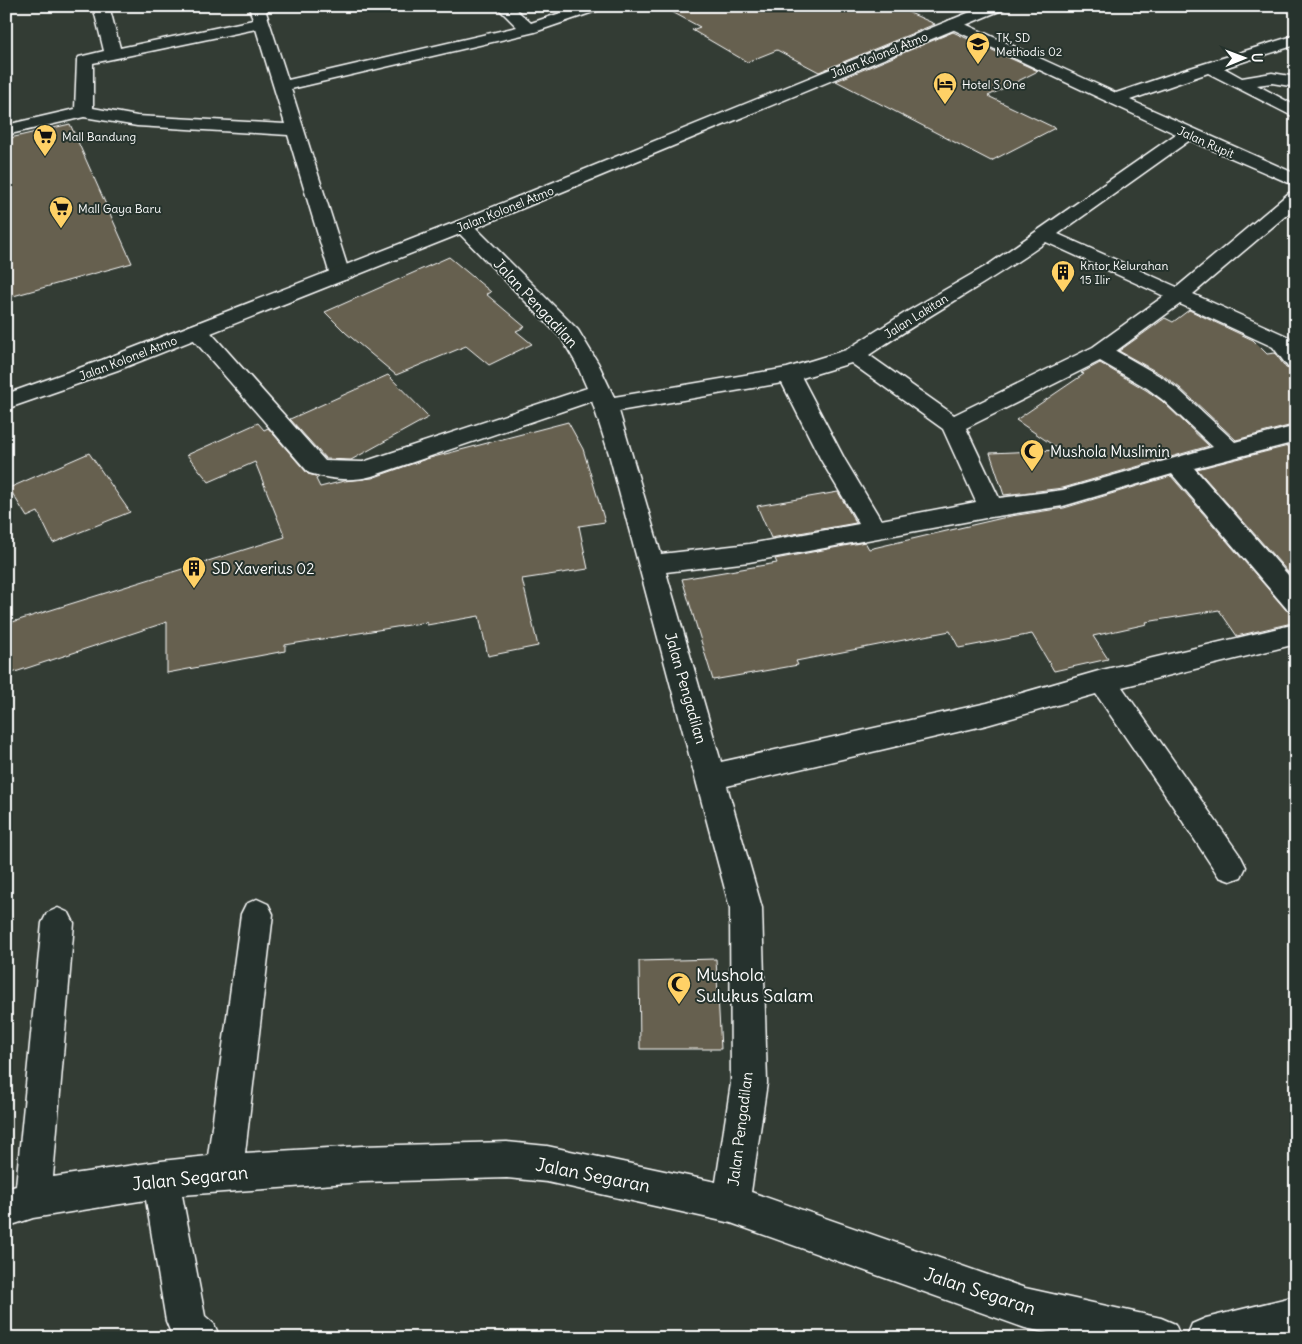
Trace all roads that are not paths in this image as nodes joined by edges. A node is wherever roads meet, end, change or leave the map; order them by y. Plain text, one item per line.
1 (101, 6) edge
2 (272, 6) edge
3 (503, 6) edge
4 (597, 6) edge
5 (999, 6) edge
6 (956, 18) junction
7 (263, 23) junction
8 (529, 30) junction
9 (1296, 40) edge
10 (113, 53) junction
11 (1210, 67) junction
12 (1296, 82) edge
13 (1240, 83) junction
14 (282, 86) junction
15 (1117, 99) junction
16 (84, 112) junction
17 (1296, 113) edge
18 (6, 130) edge
19 (296, 130) junction
20 (1187, 134) junction
21 (1296, 181) edge
22 (1296, 197) edge
23 (463, 226) junction
24 (1043, 234) junction
25 (340, 275) junction
26 (1178, 296) junction
27 (197, 331) junction
28 (1289, 340) edge
29 (1101, 352) junction
30 (854, 355) junction
31 (1296, 362) edge
32 (789, 376) junction
33 (603, 398) junction
34 (6, 402) edge
35 (953, 425) junction
36 (1296, 434) edge
37 (1231, 450) junction
38 (1177, 464) junction
39 (991, 508) junction
40 (875, 530) junction
41 (652, 565) junction
42 (1296, 602) edge
43 (1296, 634) edge
44 (1102, 681) junction
45 (711, 778) junction
46 (1230, 867) dead end
47 (256, 914) dead end
48 (58, 924) dead end
49 (224, 1173) junction
50 (161, 1179) junction
51 (20, 1203) edge
52 (731, 1204) junction
53 (1296, 1316) edge
54 (200, 1338) edge
55 (1161, 1338) edge
56 (1206, 1338) edge

1 - 10 street
2 - 7 street
3 - 8 street
4 - 8 street
5 - 6 street, Jalan Kolonel Atmo
6 - 15 street, Jalan Rupit
6 - 23 street, Jalan Kolonel Atmo
7 - 10 street
7 - 14 street
8 - 14 street
9 - 11 street
10 - 16 street
11 - 13 street
11 - 15 street
12 - 13 street
13 - 17 street
14 - 19 street
15 - 20 street, Jalan Rupit
16 - 18 street
16 - 19 street
19 - 25 street
20 - 21 street, Jalan Rupit
20 - 24 street, Jalan Lakitan
22 - 26 street
23 - 25 street, Jalan Kolonel Atmo
23 - 33 street, Jalan Pengadilan
24 - 26 street
24 - 30 street, Jalan Lakitan
25 - 27 street, Jalan Kolonel Atmo
26 - 28 street
26 - 29 street
27 - 33 street, Jalan Lakitan
27 - 34 street, Jalan Kolonel Atmo
28 - 31 street
29 - 35 street
29 - 37 street
30 - 32 street, Jalan Lakitan
30 - 35 street
32 - 33 street, Jalan Lakitan
32 - 40 street
33 - 41 street, Jalan Pengadilan
35 - 39 street
36 - 37 street
37 - 38 street
38 - 39 street
38 - 42 street
39 - 40 street
40 - 41 street
41 - 45 street, Jalan Pengadilan
43 - 44 street
44 - 45 street
44 - 46 street
45 - 52 street, Jalan Pengadilan
47 - 49 street
48 - 51 street
49 - 50 street, Jalan Segaran
49 - 52 street, Jalan Segaran
50 - 51 street, Jalan Segaran
50 - 54 street
52 - 55 street, Jalan Segaran
53 - 56 street

